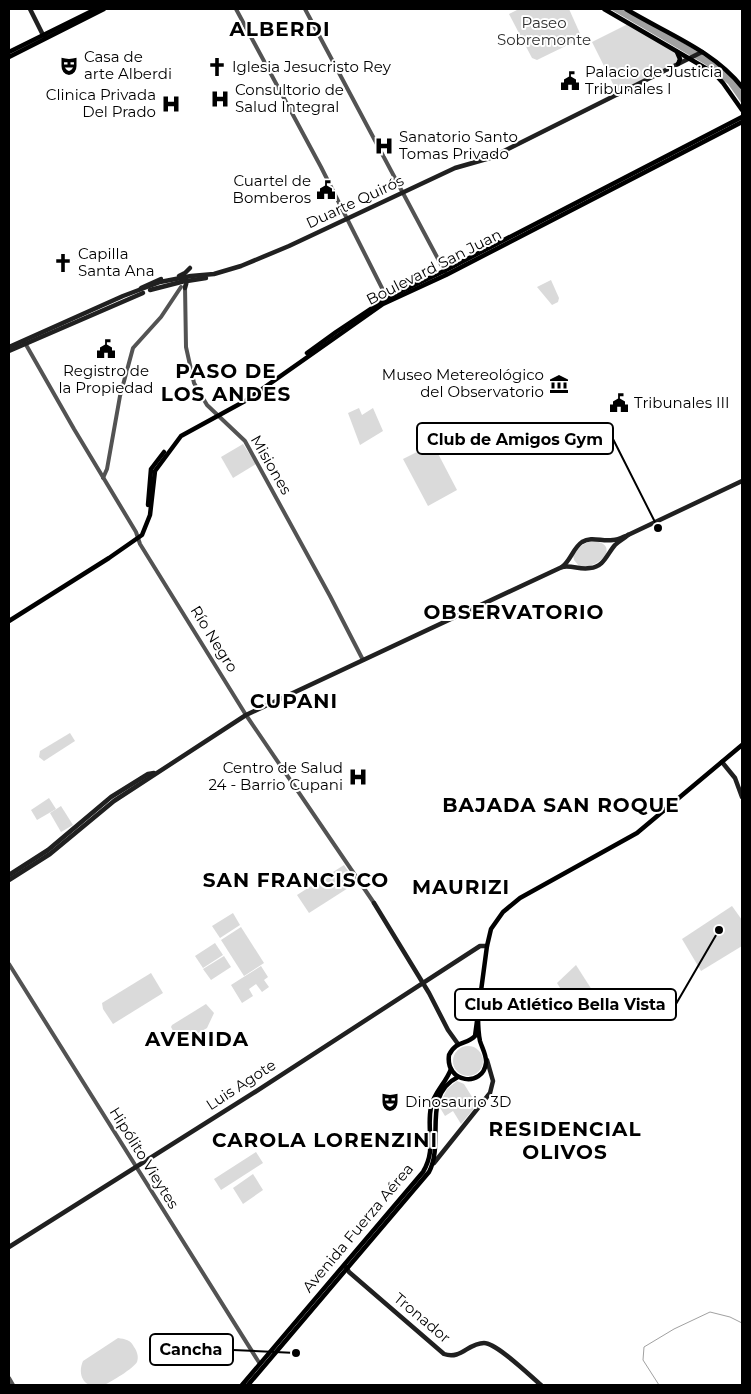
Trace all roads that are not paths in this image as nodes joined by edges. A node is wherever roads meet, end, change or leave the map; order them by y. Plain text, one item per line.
1 (30, 9) edge
2 (96, 9) edge
3 (104, 9) edge
4 (236, 9) edge
5 (305, 9) edge
6 (604, 9) edge
7 (626, 9) edge
8 (46, 36) junction
9 (674, 50) junction
10 (9, 52) edge
11 (702, 52) junction
12 (9, 57) edge
13 (690, 58) junction
14 (678, 64) junction
15 (742, 87) edge
16 (613, 89) dead end
17 (618, 94) junction
18 (742, 110) edge
19 (742, 117) edge
20 (742, 122) edge
21 (402, 193) junction
22 (347, 220) junction
23 (190, 268) dead end
24 (226, 271) junction
25 (445, 273) junction
26 (177, 277) junction
27 (186, 281) junction
28 (172, 284) junction
29 (184, 288) junction
30 (134, 293) junction
31 (387, 298) junction
32 (394, 299) junction
33 (392, 307) dead end
34 (24, 342) junction
35 (9, 349) edge
36 (218, 415) junction
37 (103, 478) junction
38 (742, 480) edge
39 (628, 535) junction
40 (139, 538) junction
41 (602, 540) junction
42 (610, 552) junction
43 (572, 555) junction
44 (562, 567) junction
45 (577, 567) junction
46 (9, 621) edge
47 (363, 660) junction
48 (246, 715) junction
49 (742, 745) edge
50 (722, 762) junction
51 (154, 774) junction
52 (742, 797) edge
53 (9, 875) edge
54 (9, 880) edge
55 (374, 903) joint
56 (486, 946) junction
57 (9, 964) edge
58 (423, 982) junction
59 (478, 1014) junction
60 (464, 1042) junction
61 (458, 1044) junction
62 (482, 1047) junction
63 (486, 1058) junction
64 (450, 1069) junction
65 (458, 1077) junction
66 (434, 1163) junction
67 (136, 1167) junction
68 (9, 1247) edge
69 (345, 1266) junction
70 (260, 1364) junction
71 (9, 1378) edge
72 (13, 1385) edge
73 (242, 1385) edge
74 (248, 1385) edge
75 (541, 1385) edge

1 - 8 main road
2 - 8 main road
3 - 8 main road
4 - 22 street
5 - 21 street
6 - 9 main road
7 - 11 main road
8 - 10 main road
8 - 12 main road
9 - 13 main road
9 - 14 main road
11 - 13 main road, Duarte Quirós
11 - 15 main road
13 - 14 main road, Duarte Quirós
13 - 18 main road
14 - 17 main road, Duarte Quirós
16 - 17 main road
17 - 21 main road, Duarte Quirós
19 - 25 main road, Boulevard San Juan
20 - 25 main road, Boulevard San Juan
21 - 22 main road, Duarte Quirós
21 - 25 street
22 - 24 main road, Duarte Quirós
22 - 31 street
23 - 26 main road
24 - 27 main road, Duarte Quirós
24 - 27 main road
24 - 30 main road, Duarte Quirós
25 - 31 main road, Boulevard San Juan
25 - 32 main road, Boulevard San Juan
26 - 27 main road
26 - 30 main road
27 - 28 main road, Duarte Quirós
27 - 29 main road
28 - 29 main road
28 - 34 main road, Duarte Quirós
29 - 36 street, Misiones
29 - 37 street
30 - 34 main road, Duarte Quirós
31 - 36 main road, Boulevard San Juan
32 - 33 main road
32 - 36 main road, Boulevard San Juan
34 - 35 main road, Duarte Quirós
34 - 37 street, Río Negro
36 - 40 main road, Boulevard San Juan
36 - 47 street, Misiones
37 - 40 street, Río Negro
38 - 39 main road
39 - 41 main road
39 - 42 main road
40 - 46 main road
40 - 48 street, Río Negro
41 - 42 main road
41 - 43 main road
42 - 45 main road
43 - 44 main road
43 - 45 main road
44 - 45 main road
44 - 47 main road
47 - 48 main road
48 - 51 main road
48 - 55 street, Río Negro
49 - 50 main road
50 - 52 main road
50 - 56 main road
51 - 53 main road
51 - 54 main road
55 - 58 main road, Río Negro
56 - 58 main road, Luis Agote
56 - 59 main road
57 - 67 street, Hipólito Vieytes
58 - 61 main road, Río Negro
58 - 67 main road, Luis Agote
59 - 60 main road
59 - 62 main road
60 - 61 main road
60 - 62 main road
61 - 64 main road
62 - 63 main road
63 - 65 main road
63 - 66 main road
64 - 65 main road
64 - 69 main road, Avenida Fuerza Aérea
65 - 66 main road, Avenida Fuerza Aérea
66 - 69 main road, Avenida Fuerza Aérea
67 - 68 main road, Luis Agote
67 - 70 street, Hipólito Vieytes
69 - 70 main road, Avenida Fuerza Aérea
69 - 74 main road, Avenida Fuerza Aérea
69 - 75 main road, Tronador
70 - 73 main road, Avenida Fuerza Aérea
71 - 72 street

